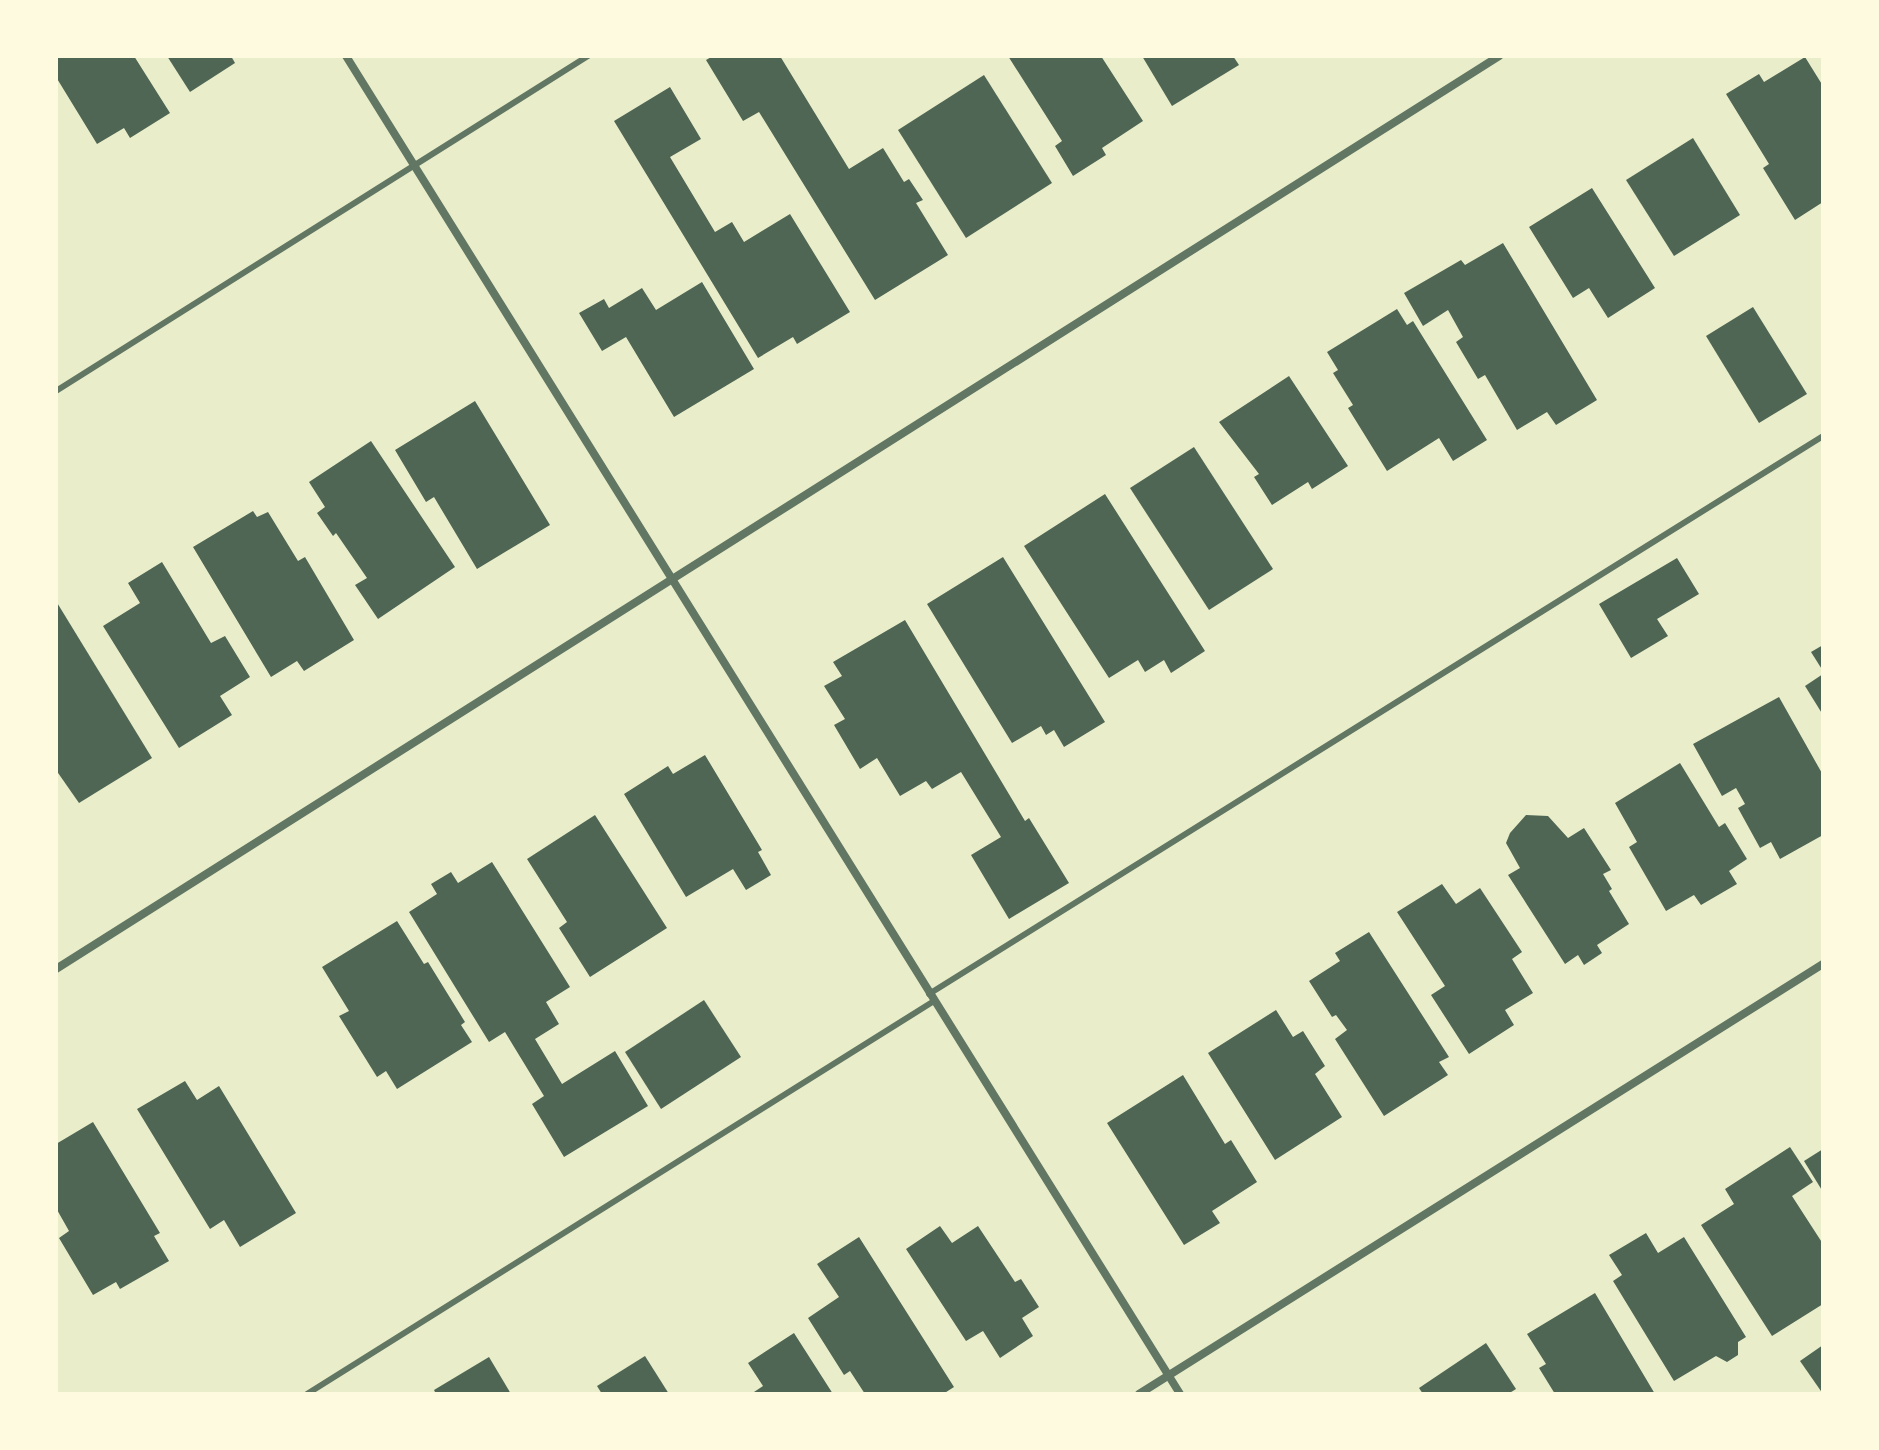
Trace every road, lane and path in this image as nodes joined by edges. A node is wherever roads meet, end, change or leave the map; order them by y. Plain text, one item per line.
1 (346, 56) edge
2 (588, 56) edge
3 (1499, 56) edge
4 (415, 165) junction
5 (56, 391) edge
6 (1823, 436) edge
7 (675, 579) junction
8 (1823, 964) edge
9 (56, 969) edge
10 (932, 997) junction
11 (1168, 1375) junction
12 (307, 1394) edge
13 (1139, 1394) edge
14 (1180, 1394) edge

1 - 4 street
2 - 4 lane
3 - 7 street
4 - 5 lane
4 - 7 street
6 - 10 lane
7 - 9 street
7 - 10 street
8 - 11 street
10 - 11 street
10 - 12 lane
11 - 13 street
11 - 14 street

